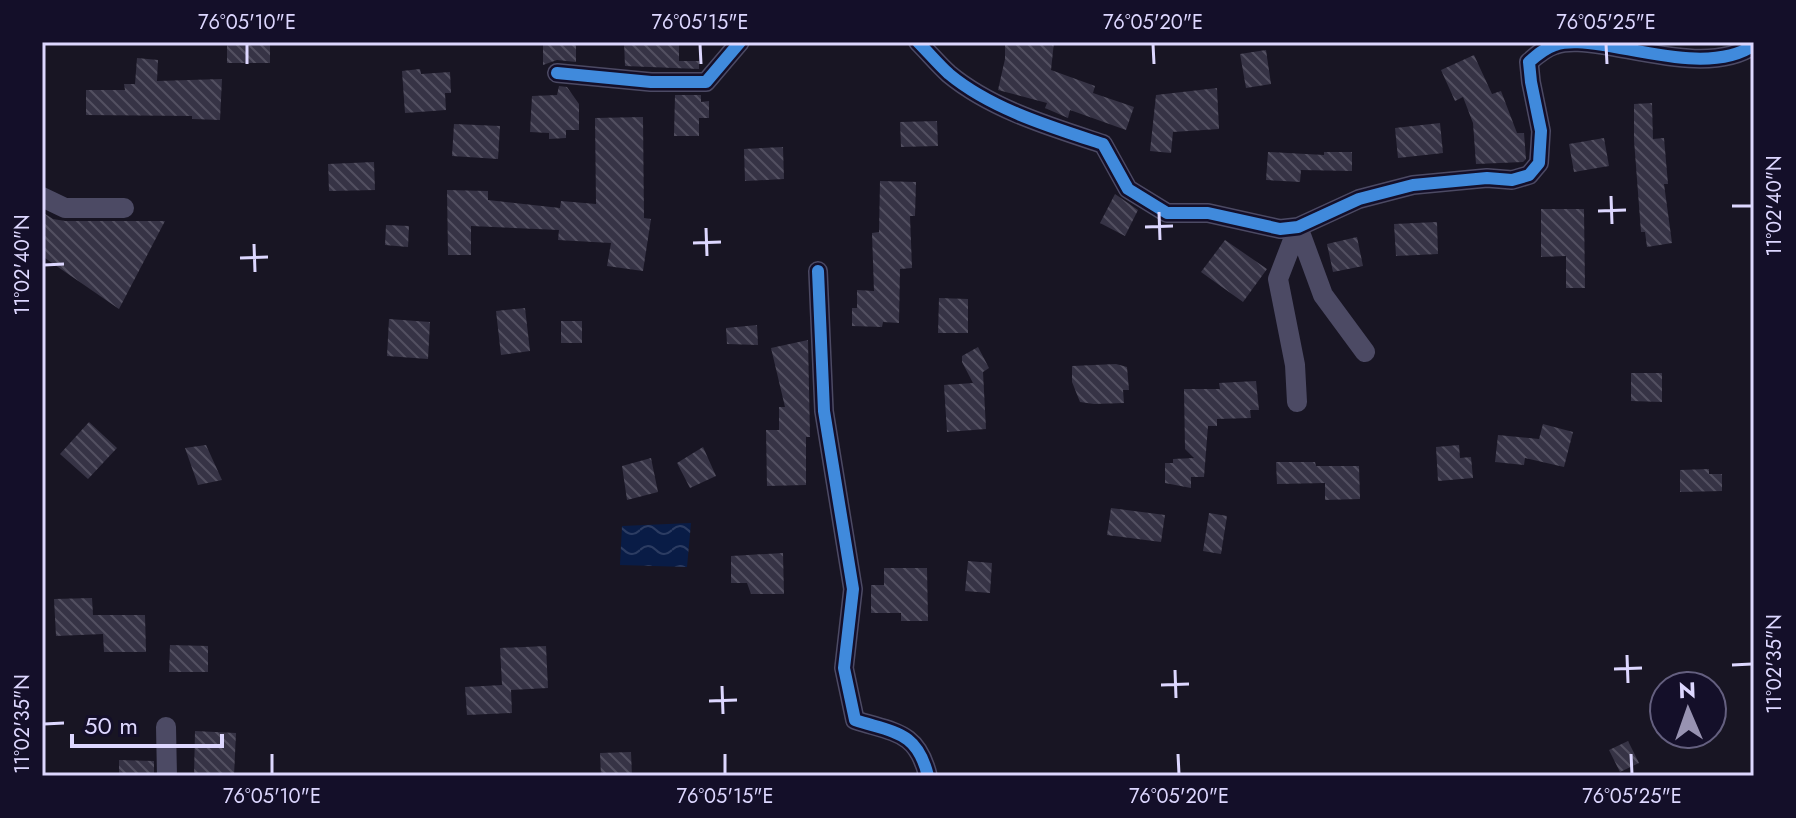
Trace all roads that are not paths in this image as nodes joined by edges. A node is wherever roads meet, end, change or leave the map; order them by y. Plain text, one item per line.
1 (740, 42) edge
2 (918, 42) edge
3 (1754, 45) edge
4 (557, 73) dead end
5 (42, 197) edge
6 (124, 208) dead end
7 (1298, 227) junction
8 (818, 271) dead end
9 (1365, 352) dead end
10 (1297, 402) dead end
11 (166, 727) dead end
12 (167, 776) edge
13 (928, 776) edge

1 - 4 street
2 - 7 street
3 - 7 street
5 - 6 street
7 - 9 street
7 - 10 street
8 - 13 street
11 - 12 street

